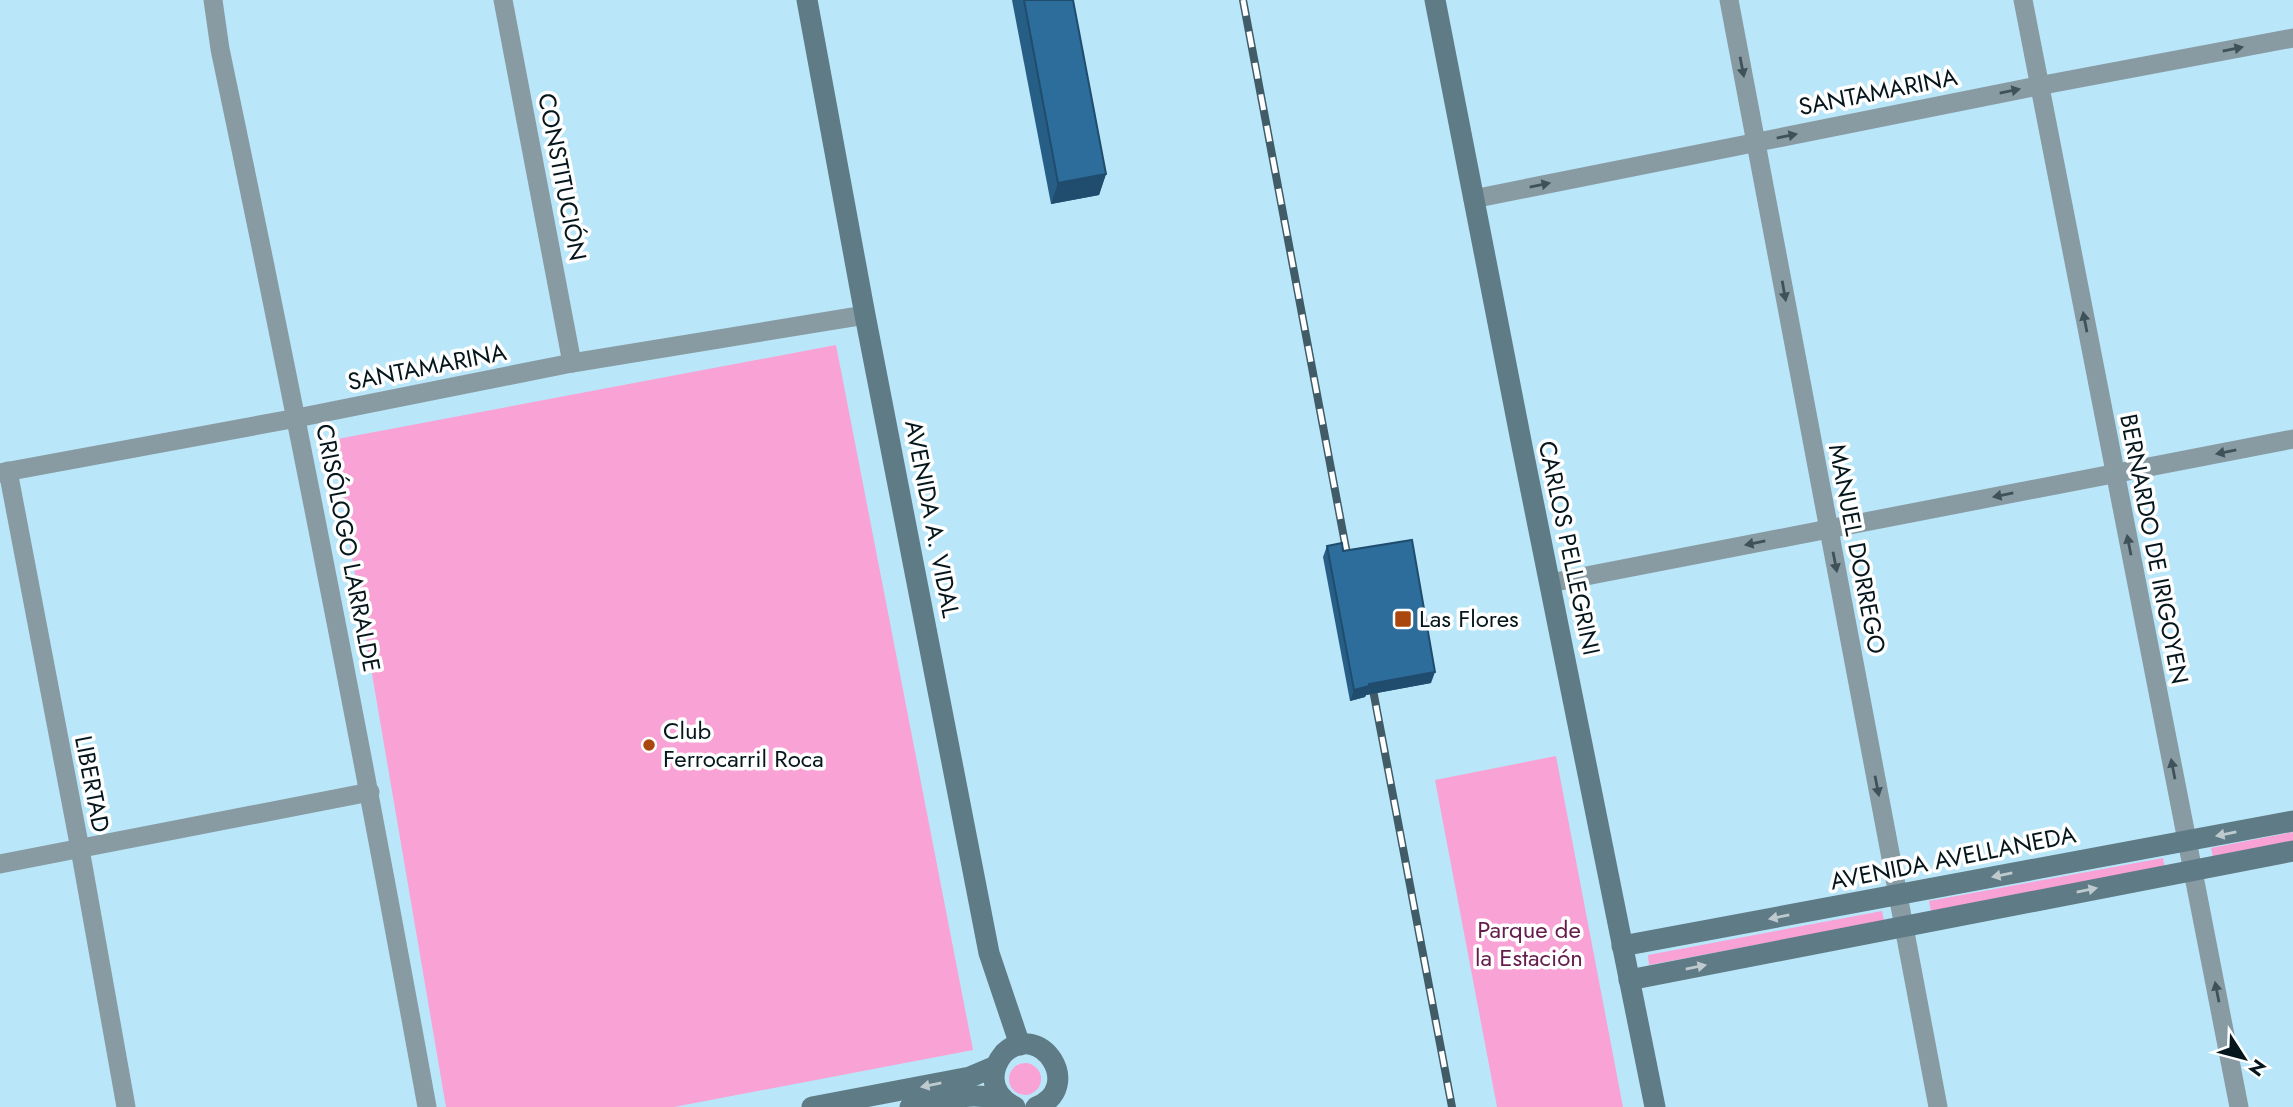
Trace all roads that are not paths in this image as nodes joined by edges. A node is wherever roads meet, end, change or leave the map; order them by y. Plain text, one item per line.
1 (213, 0) edge
2 (503, 0) edge
3 (807, 0) edge
4 (1435, 0) edge
5 (1729, 0) edge
6 (2023, 0) edge
7 (2293, 38) edge
8 (2038, 86) junction
9 (1757, 142) junction
10 (1473, 199) junction
11 (865, 315) junction
12 (572, 363) junction
13 (298, 418) junction
14 (2293, 439) edge
15 (4, 472) edge
16 (2114, 474) junction
17 (1828, 529) junction
18 (1550, 583) junction
19 (370, 792) junction
20 (2293, 821) edge
21 (2188, 841) junction
22 (80, 849) junction
23 (2293, 850) edge
24 (0, 864) edge
25 (2193, 870) junction
26 (1898, 895) junction
27 (1904, 926) junction
28 (1622, 946) junction
29 (1629, 980) junction
30 (1020, 1045) junction
31 (996, 1066) junction
32 (1045, 1104) edge
33 (1012, 1106) edge
34 (126, 1107) edge
35 (427, 1107) edge
36 (812, 1107) edge
37 (910, 1107) edge
38 (1655, 1107) edge
39 (1938, 1107) edge
40 (2239, 1107) edge

1 - 13 street, CRISÓLOGO LARRALDE
2 - 12 street, CONSTITUCIÓN
3 - 11 main road, AVENIDA A. VIDAL
4 - 10 main road, CARLOS PELLEGRINI
5 -> 9 street, MANUEL DORREGO
6 - 8 street, BERNARDO DE IRIGOYEN
8 -> 7 street, SANTAMARINA
9 -> 8 street, SANTAMARINA
16 -> 8 street, BERNARDO DE IRIGOYEN
10 -> 9 street, SANTAMARINA
9 -> 17 street, MANUEL DORREGO
10 - 18 main road, CARLOS PELLEGRINI
11 - 12 street, SANTAMARINA
11 - 30 main road, AVENIDA A. VIDAL
12 - 13 street, SANTAMARINA
13 - 15 street, SANTAMARINA
13 - 19 street, CRISÓLOGO LARRALDE
14 -> 16 street
15 - 22 street, LIBERTAD
16 -> 17 street
21 -> 16 street, BERNARDO DE IRIGOYEN
17 -> 18 street
17 -> 26 street, MANUEL DORREGO
18 - 28 main road, CARLOS PELLEGRINI
19 - 22 street
19 - 35 street, CRISÓLOGO LARRALDE
20 -> 21 main road, AVENIDA AVELLANEDA
21 - 25 street, BERNARDO DE IRIGOYEN
21 -> 26 main road, AVENIDA AVELLANEDA
22 - 24 street
22 - 34 street, LIBERTAD
23 - 25 main road
27 -> 25 main road
40 -> 25 street, BERNARDO DE IRIGOYEN
26 - 27 street, MANUEL DORREGO
26 -> 28 main road, AVENIDA AVELLANEDA
29 -> 27 main road
27 - 39 street, MANUEL DORREGO
28 - 29 main road, CARLOS PELLEGRINI
29 - 38 main road, CARLOS PELLEGRINI
30 - 31 main road
30 - 32 main road
31 - 33 main road
31 -> 36 main road
33 - 37 main road

